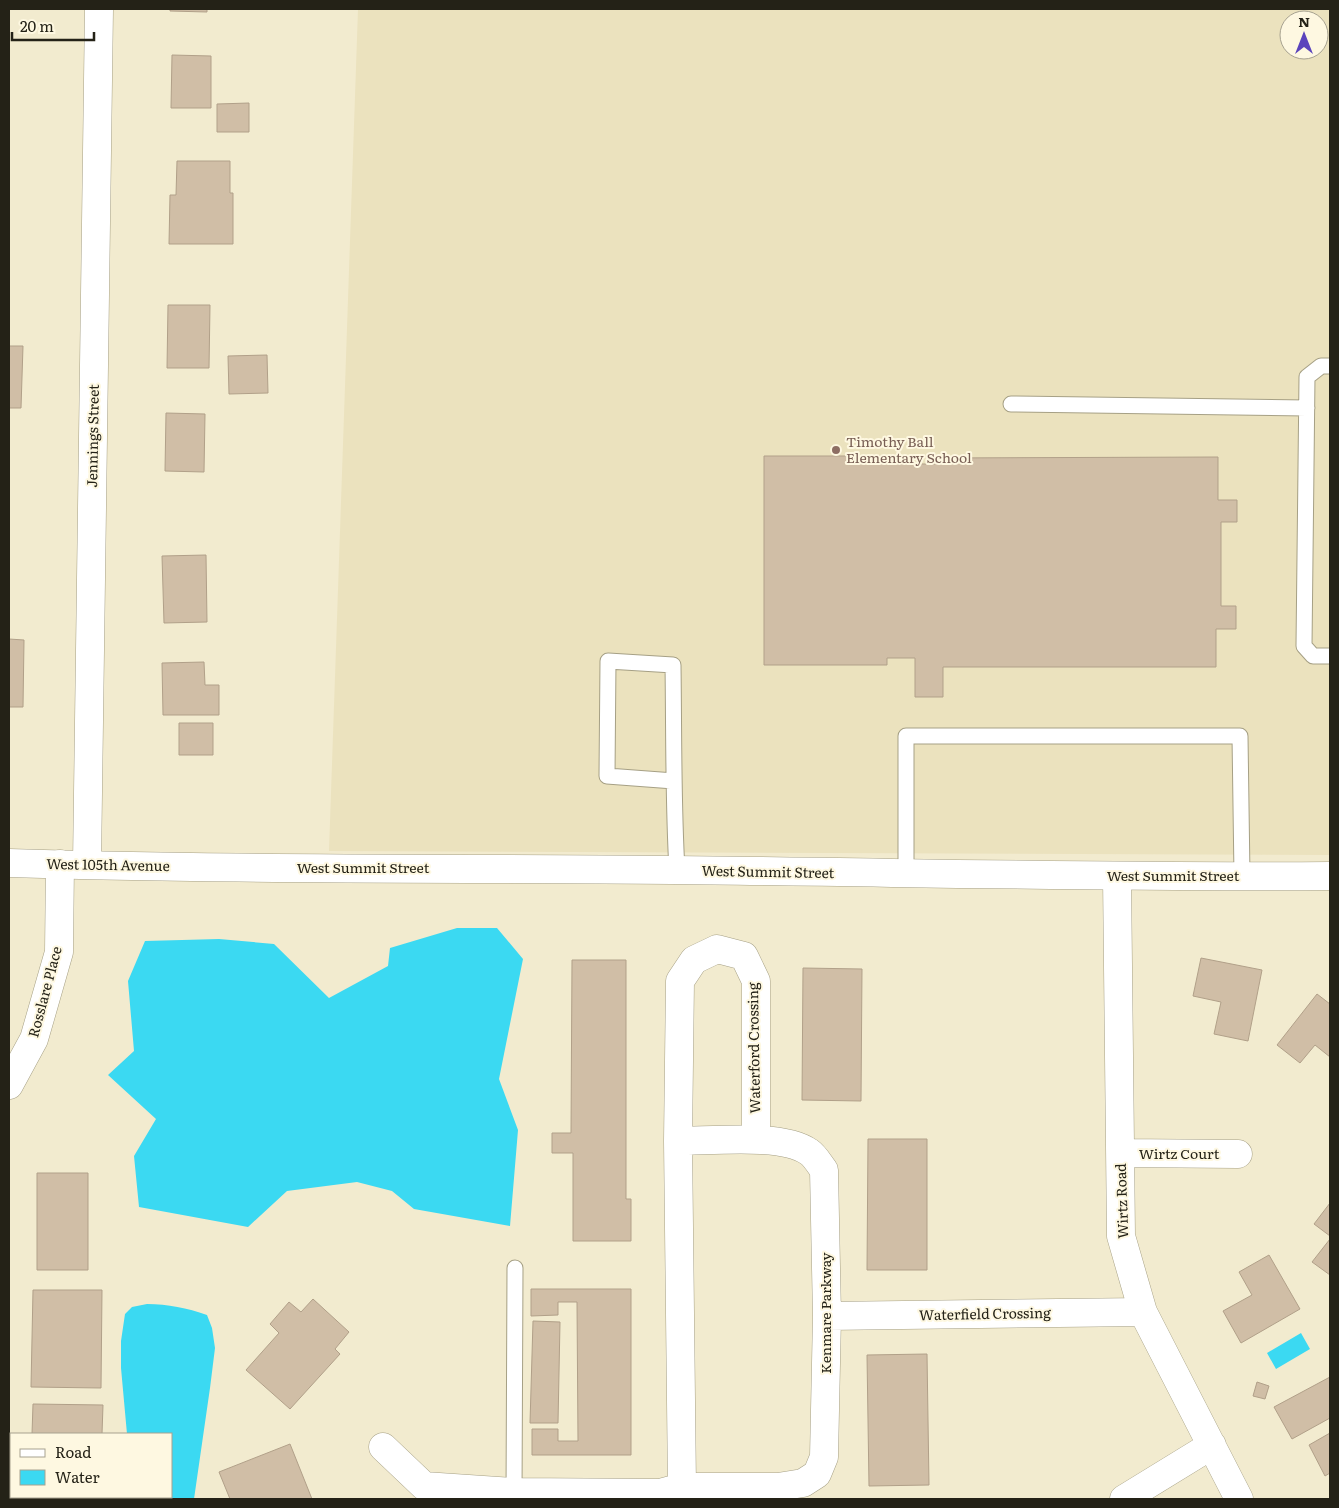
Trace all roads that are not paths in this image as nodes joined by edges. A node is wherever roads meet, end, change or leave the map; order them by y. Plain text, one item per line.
1 (99, 9) edge
2 (1330, 366) edge
3 (1011, 404) dead end
4 (1307, 408) junction
5 (1330, 656) edge
6 (674, 781) junction
7 (9, 863) edge
8 (60, 864) junction
9 (86, 864) junction
10 (207, 867) joint
11 (676, 870) junction
12 (906, 874) junction
13 (1117, 876) junction
14 (1242, 876) junction
15 (1330, 876) edge
16 (9, 1085) edge
17 (756, 1140) junction
18 (678, 1142) junction
19 (1121, 1153) junction
20 (1238, 1154) dead end
21 (514, 1268) dead end
22 (1143, 1312) junction
23 (827, 1316) junction
24 (1212, 1445) junction
25 (383, 1447) dead end
26 (682, 1493) edge
27 (514, 1496) edge
28 (1124, 1499) edge
29 (1239, 1499) edge

1 - 9 street, Jennings Street
2 - 4 lane
3 - 4 lane
4 - 5 lane
6 - 6 lane
6 - 11 lane
7 - 8 street, West 105th Avenue
8 - 9 street, West 105th Avenue
8 - 16 street, Rosslare Place
9 - 10 street, West 105th Avenue
10 - 11 street, West Summit Street
11 - 12 street, West Summit Street
12 - 13 street, West Summit Street
12 - 14 lane
13 - 14 street, West Summit Street
13 - 19 street, Wirtz Road
14 - 15 street, West Summit Street
17 - 18 street, Kenmare Parkway
17 - 18 street, Waterford Crossing
17 - 23 street, Kenmare Parkway
18 - 26 street
19 - 20 street, Wirtz Court
19 - 22 street, Wirtz Road
21 - 27 lane
22 - 23 street, Waterfield Crossing
22 - 24 street, Wirtz Road
23 - 26 street, Kenmare Parkway
24 - 28 street
24 - 29 street, Wirtz Road
25 - 27 street, Kenmare Parkway
26 - 27 street, Kenmare Parkway

